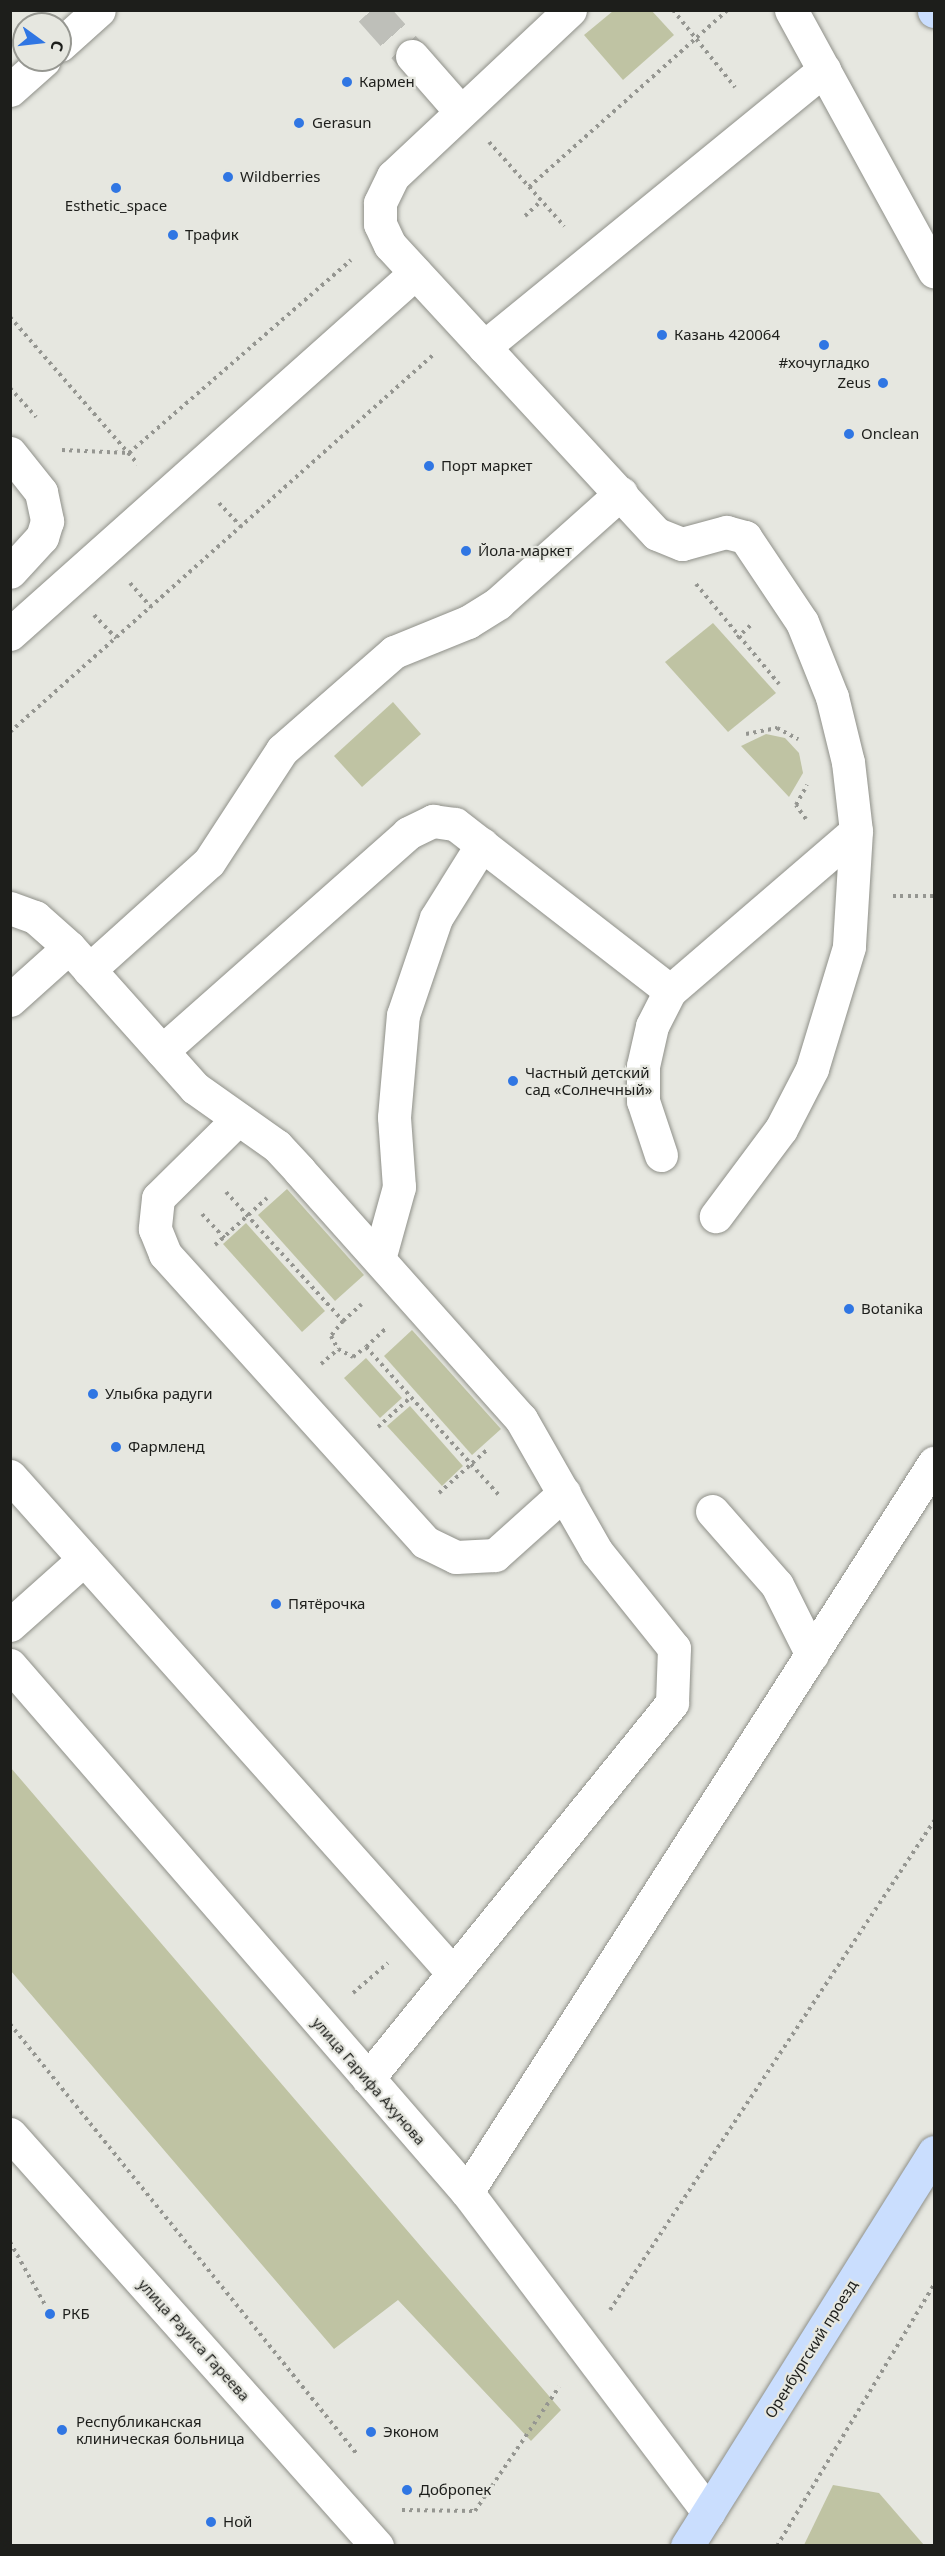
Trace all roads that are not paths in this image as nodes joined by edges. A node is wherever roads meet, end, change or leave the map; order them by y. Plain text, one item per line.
1 (99, 10) edge
2 (570, 10) edge
3 (790, 10) edge
4 (72, 34) edge
5 (412, 56) tunnel mouth
6 (824, 70) junction
7 (30, 72) edge
8 (10, 90) edge
9 (461, 112) junction
10 (934, 271) edge
11 (416, 273) junction
12 (475, 337) junction
13 (10, 453) edge
14 (621, 493) junction
15 (10, 572) edge
16 (10, 634) edge
17 (845, 841) junction
18 (482, 844) junction
19 (10, 908) edge
20 (79, 959) junction
21 (670, 991) junction
22 (10, 1000) edge
23 (162, 1051) junction
24 (238, 1119) junction
25 (661, 1155) dead end
26 (716, 1216) dead end
27 (379, 1259) junction
28 (934, 1463) edge
29 (10, 1476) edge
30 (564, 1493) junction
31 (712, 1511) dead end
32 (84, 1559) junction
33 (10, 1625) edge
34 (812, 1655) junction
35 (10, 1665) edge
36 (453, 1974) junction
37 (368, 2078) junction
38 (10, 2134) edge
39 (934, 2152) edge
40 (467, 2192) junction
41 (708, 2512) junction
42 (377, 2546) edge
43 (687, 2546) edge

1 - 4 street
2 - 9 street
3 - 6 street
5 - 9 street
6 - 10 street
6 - 12 street
7 - 8 street
9 - 11 street
11 - 12 street
11 - 16 street
12 - 14 street
13 - 15 street
14 - 17 street
14 - 20 street
17 - 21 street
17 - 26 street
18 - 21 street
18 - 23 street
18 - 27 street
19 - 20 street
20 - 22 street
20 - 23 street
21 - 25 street
23 - 24 street
24 - 27 street
24 - 30 street
27 - 30 street
28 - 34 street
29 - 32 street
30 - 36 street
31 - 34 street
32 - 33 street
32 - 36 street
34 - 40 street
35 - 37 street, улица Гарифа Ахунова
36 - 37 street
37 - 40 street, улица Гарифа Ахунова
38 - 42 street, улица Рауиса Гареева
39 - 41 main road, Оренбургский проезд
40 - 41 street, улица Гарифа Ахунова
41 - 43 main road, Оренбургский проезд

